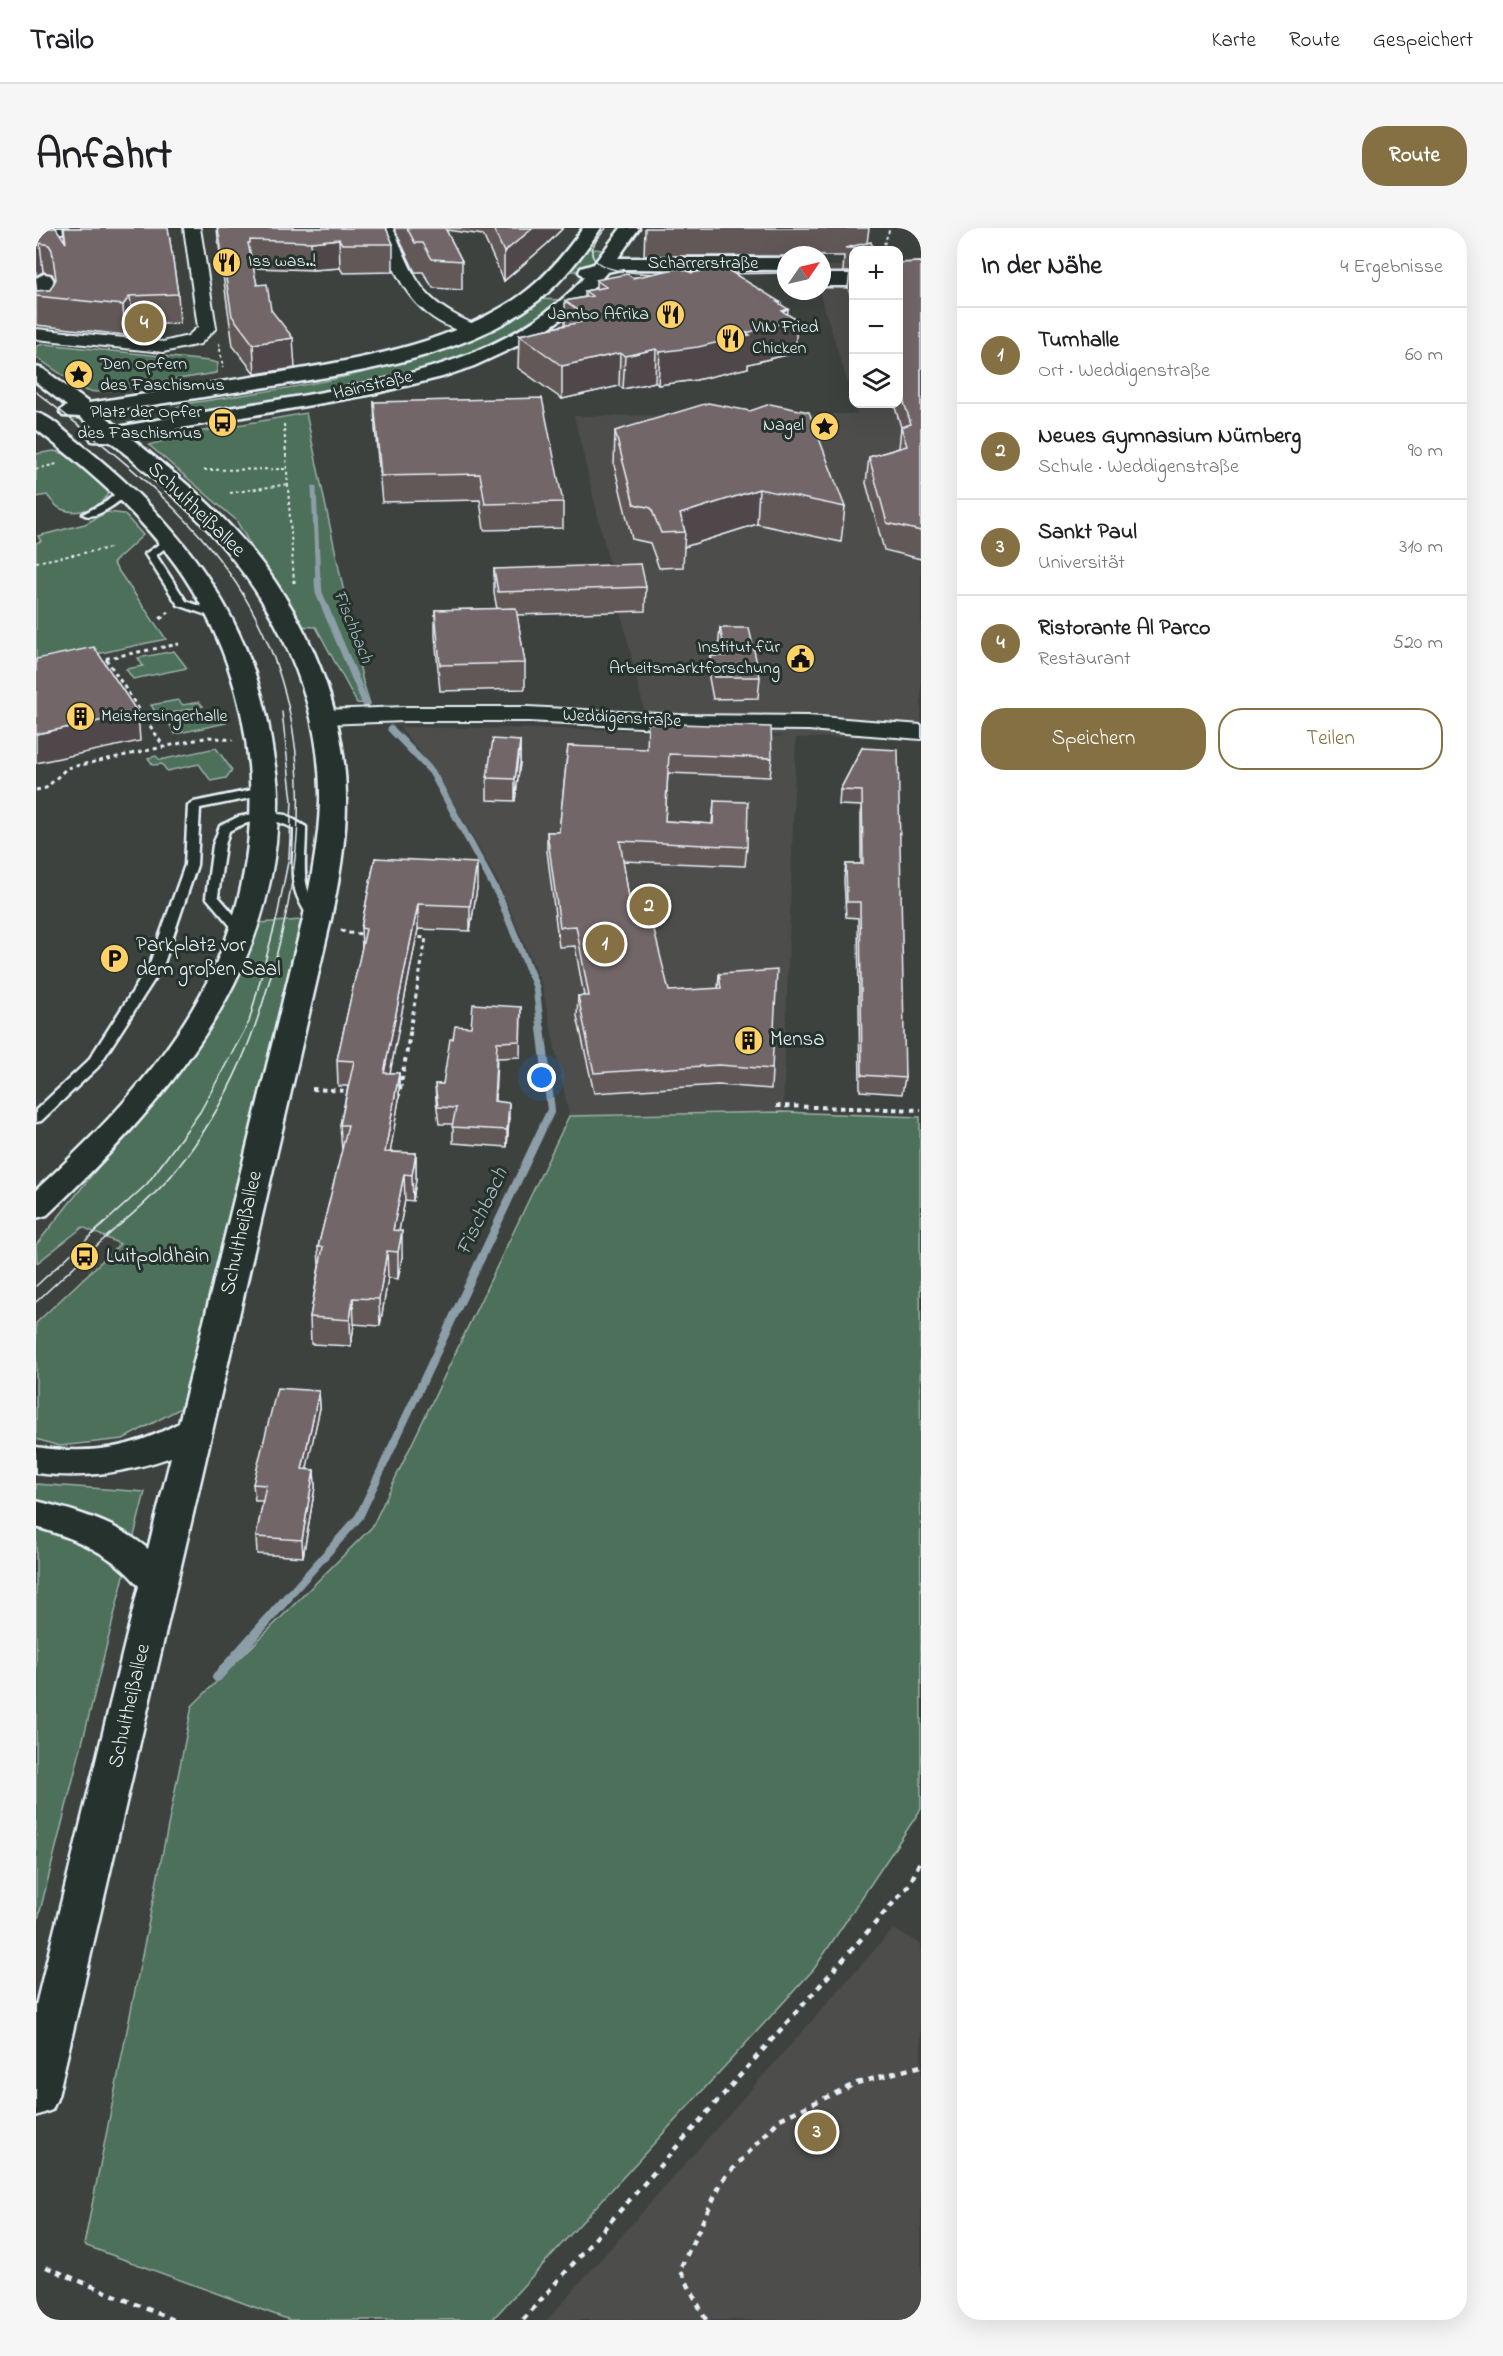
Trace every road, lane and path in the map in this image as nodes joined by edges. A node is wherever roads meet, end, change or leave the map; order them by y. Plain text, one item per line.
1 (60, 228) edge
2 (192, 228) edge
3 (385, 228) edge
4 (592, 228) edge
5 (630, 228) edge
6 (882, 228) edge
7 (890, 228) edge
8 (36, 233) edge
9 (883, 246) edge
10 (609, 264) junction
11 (777, 264) edge
12 (831, 264) edge
13 (849, 264) edge
14 (44, 279) dead end
15 (777, 280) edge
16 (831, 280) edge
17 (849, 280) edge
18 (640, 282) edge
19 (544, 286) junction
20 (613, 286) edge
21 (576, 298) junction
22 (39, 322) edge
23 (207, 328) junction
24 (472, 330) junction
25 (36, 334) edge
26 (36, 373) edge
27 (224, 374) dead end
28 (179, 394) junction
29 (84, 410) junction
30 (36, 418) edge
31 (192, 420) junction
32 (282, 420) dead end
33 (113, 433) junction
34 (65, 441) junction
35 (36, 446) edge
36 (288, 469) junction
37 (204, 470) dead end
38 (289, 484) junction
39 (124, 492) junction
40 (230, 493) dead end
41 (88, 514) dead end
42 (110, 548) dead end
43 (36, 562) edge
44 (295, 587) dead end
45 (179, 644) dead end
46 (106, 659) junction
47 (94, 661) edge
48 (323, 717) junction
49 (921, 732) edge
50 (240, 740) dead end
51 (164, 747) junction
52 (36, 790) edge
53 (266, 803) junction
54 (332, 926) junction
55 (244, 933) junction
56 (369, 934) edge
57 (403, 936) edge
58 (312, 1089) dead end
59 (355, 1092) edge
60 (388, 1094) edge
61 (776, 1106) dead end
62 (921, 1110) edge
63 (36, 1118) edge
64 (36, 1208) edge
65 (197, 1429) junction
66 (36, 1460) edge
67 (36, 1514) edge
68 (159, 1584) junction
69 (921, 1859) edge
70 (921, 2066) edge
71 (36, 2096) edge
72 (45, 2267) dead end
73 (174, 2320) edge
74 (523, 2320) edge
75 (706, 2320) edge

1 - 8 street
2 - 23 street
3 - 24 street
4 - 19 main road, Hainstraße
5 - 10 main road, Hainstraße
6 - 7 path
7 - 9 path
10 - 11 main road, Scharrerstraße
10 - 19 main road, Scharrerstraße
10 - 21 main road, Hainstraße
12 - 13 main road
14 - 22 street
15 - 18 main road, Scharrerstraße
16 - 17 main road
19 - 24 main road, Hainstraße
20 - 21 main road
21 - 31 main road, Hainstraße
23 - 25 street
23 - 27 path
24 - 28 main road, Hainstraße
26 - 29 main road, Schultheißallee
28 - 29 main road, Hainstraße
28 - 31 main road
29 - 30 main road, Hainstraße
29 - 33 main road, Schultheißallee
30 - 34 main road, Schultheißallee
31 - 33 main road, Hainstraße
32 - 36 path
33 - 34 main road, Hainstraße
33 - 48 main road, Schultheißallee
34 - 35 main road, Hainstraße
34 - 39 main road, Schultheißallee
36 - 37 path
36 - 38 path
38 - 40 path
38 - 44 path
39 - 41 lane
39 - 53 main road, Schultheißallee
42 - 43 path
45 - 46 path
46 - 47 path
46 - 51 path
48 - 49 street, Weddigenstraße
48 - 54 main road, Schultheißallee
50 - 51 path
51 - 52 path
53 - 54 lane
53 - 55 main road, Schultheißallee
53 - 55 lane
53 - 63 lane
54 - 56 path
54 - 65 main road, Schultheißallee
55 - 64 main road, Schultheißallee
57 - 60 path
58 - 59 path
61 - 62 path
65 - 66 main road
65 - 68 main road, Schultheißallee
67 - 68 main road
68 - 71 main road, Schultheißallee
69 - 74 path
70 - 75 path
72 - 73 path

